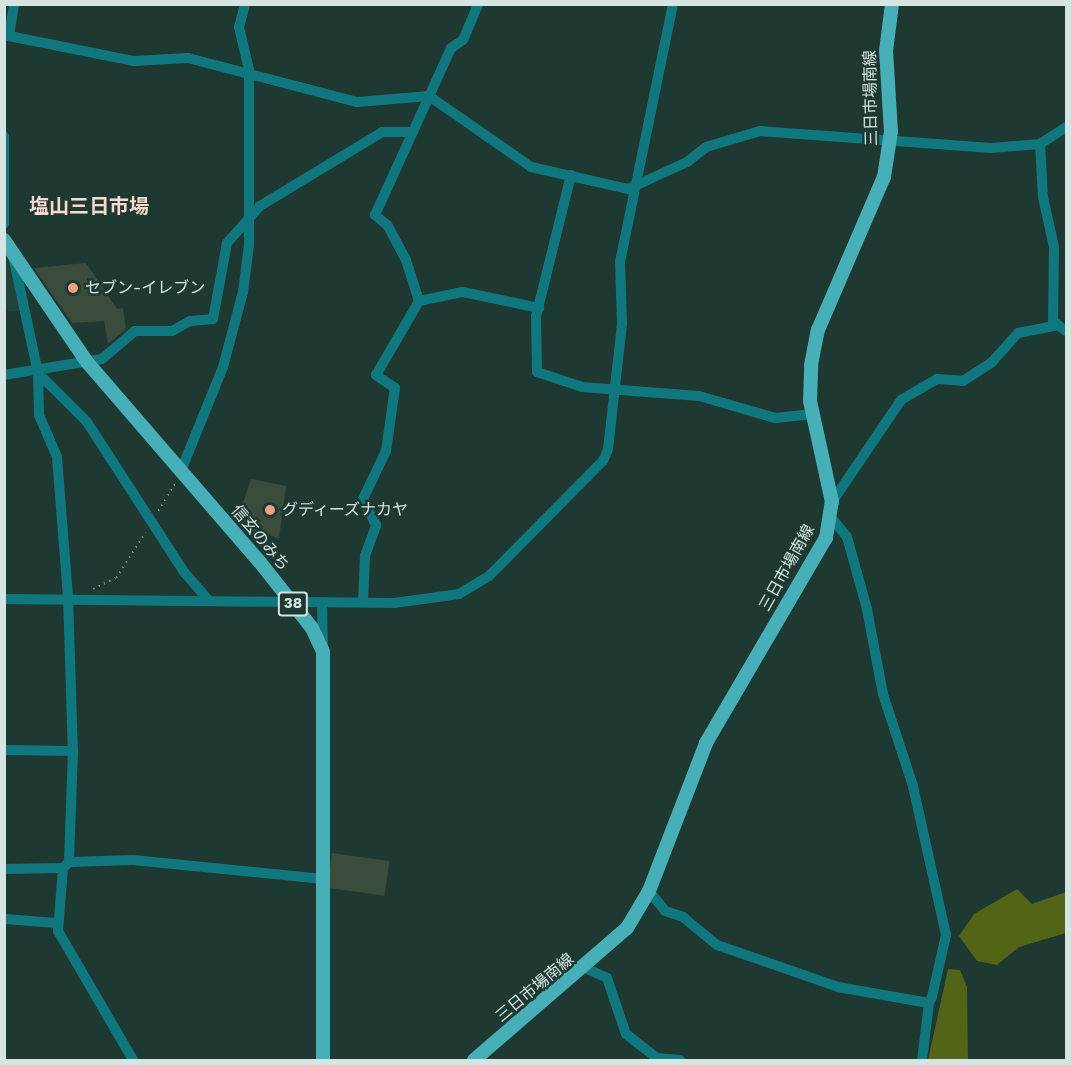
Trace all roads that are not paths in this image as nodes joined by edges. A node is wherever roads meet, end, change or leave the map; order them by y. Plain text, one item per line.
1 (14, 4) edge
2 (245, 4) edge
3 (478, 4) edge
4 (673, 4) edge
5 (892, 4) edge
6 (7, 36) edge
7 (249, 70) junction
8 (429, 96) junction
9 (1066, 127) edge
10 (413, 132) junction
11 (4, 136) edge
12 (889, 144) junction
13 (1040, 144) junction
14 (571, 175) junction
15 (635, 187) junction
16 (247, 223) junction
17 (4, 224) edge
18 (4, 240) edge
19 (13, 253) junction
20 (419, 301) junction
21 (539, 308) junction
22 (1055, 326) junction
23 (1066, 331) edge
24 (87, 362) junction
25 (38, 373) junction
26 (4, 375) edge
27 (612, 390) junction
28 (813, 414) junction
29 (180, 473) junction
30 (832, 502) junction
31 (831, 517) junction
32 (71, 597) junction
33 (4, 599) edge
34 (208, 600) junction
35 (363, 602) junction
36 (322, 604) junction
37 (294, 605) junction
38 (322, 652) junction
39 (4, 750) edge
40 (73, 751) junction
41 (66, 865) junction
42 (4, 869) edge
43 (323, 879) junction
44 (649, 891) junction
45 (4, 919) edge
46 (57, 923) junction
47 (585, 968) junction
48 (929, 1003) junction
49 (133, 1060) edge
50 (323, 1060) edge
51 (474, 1060) edge
52 (681, 1060) edge
53 (922, 1060) edge

1 - 6 street
2 - 7 street
3 - 8 street
4 - 15 street
5 - 12 main road, 三日市場南線
6 - 7 street
7 - 8 street
7 - 16 street
8 - 10 street
8 - 14 street
9 - 13 street
10 - 16 street
10 - 20 street
11 - 17 street
12 - 13 street
12 - 15 street
12 - 28 main road, 三日市場南線
13 - 22 street
14 - 15 street
14 - 21 street
15 - 27 street
16 - 24 street
16 - 29 street
18 - 19 main road, 信玄のみち / 38
19 - 24 main road, 信玄のみち / 38
19 - 25 street
20 - 21 street
20 - 35 street
21 - 27 street
22 - 23 street
22 - 30 street
24 - 25 street
24 - 29 main road, 信玄のみち / 38
25 - 26 street
25 - 32 street
25 - 34 street
27 - 28 street
27 - 35 street
28 - 30 main road, 三日市場南線
29 - 37 main road, 信玄のみち / 38
30 - 31 main road, 三日市場南線
31 - 44 main road, 三日市場南線
31 - 48 street
32 - 33 street
32 - 34 street
32 - 40 street
34 - 37 street
35 - 36 street
36 - 37 street
36 - 38 street
37 - 38 main road, 信玄のみち / 38
38 - 43 main road
39 - 40 street
40 - 41 street
41 - 42 street
41 - 43 street
41 - 46 street
43 - 50 main road
44 - 47 main road, 三日市場南線
44 - 48 street
45 - 46 street
46 - 49 street
47 - 51 main road, 三日市場南線
47 - 52 street
48 - 53 street

